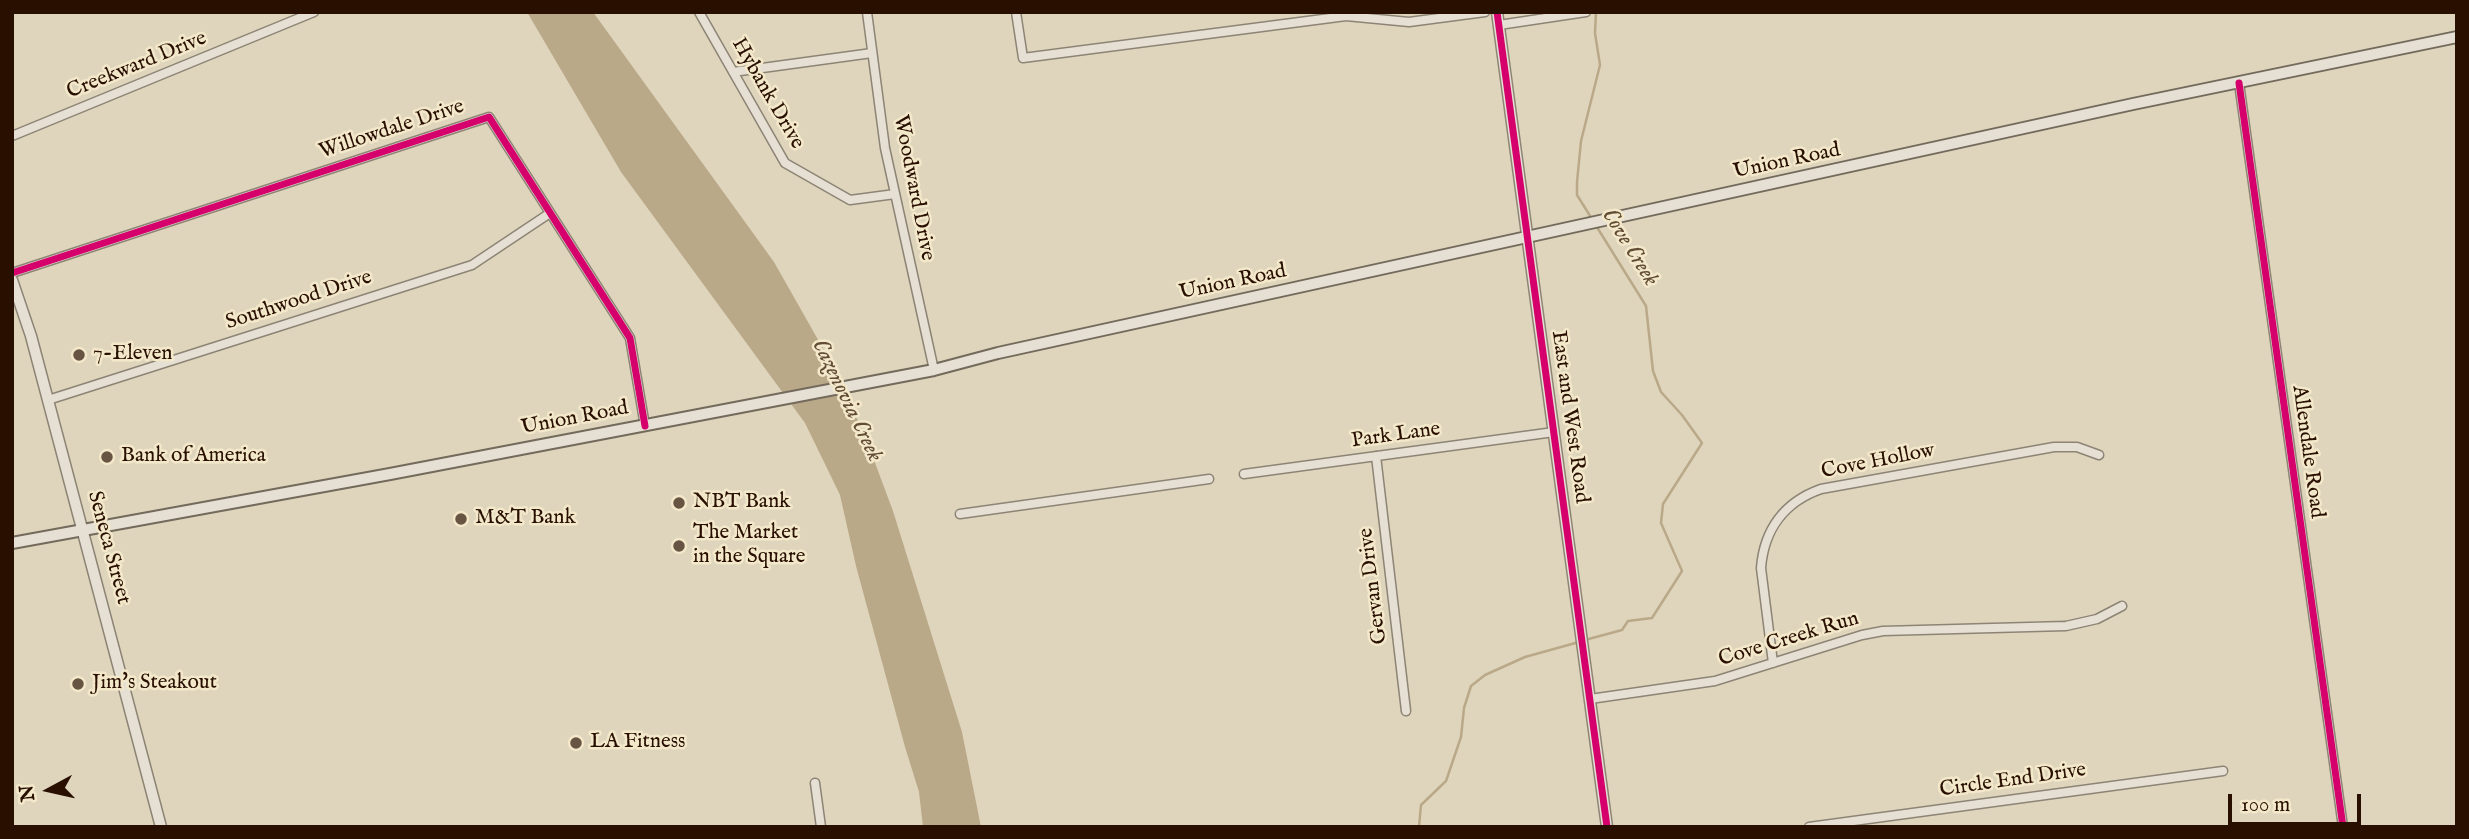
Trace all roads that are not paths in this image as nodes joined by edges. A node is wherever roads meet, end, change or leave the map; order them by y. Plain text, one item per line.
1 (314, 12) edge
2 (699, 12) edge
3 (867, 12) edge
4 (1016, 12) edge
5 (1485, 12) edge
6 (1497, 12) edge
7 (1586, 12) edge
8 (1499, 25) junction
9 (2457, 37) edge
10 (872, 53) junction
11 (733, 72) junction
12 (2239, 83) junction
13 (12, 136) edge
14 (895, 194) junction
15 (550, 213) junction
16 (1528, 238) junction
17 (12, 273) edge
18 (12, 280) edge
19 (934, 370) junction
20 (48, 400) junction
21 (645, 426) junction
22 (1554, 432) junction
23 (2099, 455) dead end
24 (1376, 456) junction
25 (1244, 474) dead end
26 (1209, 479) dead end
27 (960, 514) dead end
28 (83, 530) junction
29 (12, 543) edge
30 (2122, 606) dead end
31 (1773, 663) junction
32 (1590, 699) junction
33 (1406, 711) dead end
34 (2223, 771) dead end
35 (815, 783) dead end
36 (161, 827) edge
37 (821, 827) edge
38 (1608, 827) edge
39 (1808, 827) edge
40 (2343, 827) edge

1 - 13 street, Creekward Drive
2 - 11 street, Hybank Drive
3 - 10 street, Woodward Drive
4 - 5 street
6 - 8 street, East and West Road
7 - 8 street
8 - 16 street, East and West Road
9 - 12 main road, Union Road
10 - 11 street
10 - 14 street, Woodward Drive
11 - 14 street, Hybank Drive
12 - 16 main road, Union Road
12 - 40 street, Allendale Road
14 - 19 street, Woodward Drive
15 - 17 street, Willowdale Drive
15 - 20 street, Southwood Drive
15 - 21 street, Willowdale Drive
16 - 19 main road, Union Road
16 - 22 street, East and West Road
18 - 20 street, Seneca Street
19 - 21 main road, Union Road
20 - 28 street, Seneca Street
21 - 28 main road, Union Road
22 - 24 street, Park Lane
22 - 32 street, East and West Road
23 - 31 street, Cove Hollow
24 - 25 street, Park Lane
24 - 33 street, Gervan Drive
26 - 27 street
28 - 29 main road, Union Road
28 - 36 street, Seneca Street
30 - 31 street, Cove Creek Run
31 - 32 street, Cove Creek Run
32 - 38 street, East and West Road
34 - 39 street, Circle End Drive
35 - 37 street

